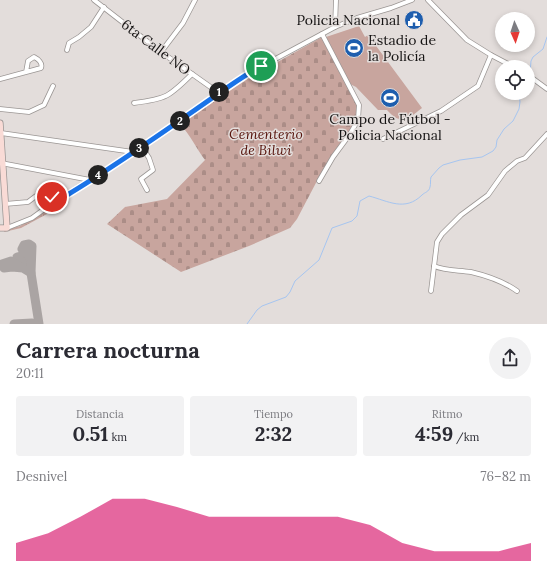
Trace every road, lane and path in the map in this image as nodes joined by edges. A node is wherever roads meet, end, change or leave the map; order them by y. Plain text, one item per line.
1 (94, 0) edge
2 (194, 0) edge
3 (336, 0) edge
4 (412, 0) edge
5 (428, 0) edge
6 (104, 7) junction
7 (336, 27) junction
8 (322, 34) junction
9 (67, 50) dead end
10 (161, 52) junction
11 (491, 56) junction
12 (499, 60) edge
13 (26, 72) dead end
14 (192, 74) junction
15 (0, 79) edge
16 (535, 80) edge
17 (53, 86) dead end
18 (547, 89) edge
19 (218, 93) junction
20 (134, 103) dead end
21 (0, 109) edge
22 (0, 122) edge
23 (1, 133) edge
24 (547, 134) edge
25 (382, 139) dead end
26 (142, 147) junction
27 (134, 152) junction
28 (1, 163) edge
29 (91, 180) junction
30 (319, 181) dead end
31 (147, 190) dead end
32 (57, 201) junction
33 (6, 204) junction
34 (0, 228) edge
35 (7, 228) junction
36 (434, 266) junction
37 (431, 291) dead end
38 (517, 291) dead end

1 - 6 street, 6ta Calle NO
2 - 10 street
3 - 7 street
4 - 7 street
5 - 11 street
6 - 9 street
6 - 10 street, 6ta Calle NO
7 - 8 street
8 - 19 street
8 - 30 street
10 - 14 street, 6ta Calle NO
11 - 12 street
11 - 25 street
13 - 15 street
14 - 19 street, 6ta Calle NO
14 - 20 street
16 - 18 street
17 - 21 street
19 - 26 street
22 - 23 street
23 - 27 street
23 - 28 street
24 - 36 street
26 - 27 street
26 - 31 street
27 - 29 street
28 - 29 street
28 - 33 street
29 - 32 street
32 - 33 street
32 - 35 street
33 - 35 street
34 - 35 street
36 - 37 street
36 - 38 street

